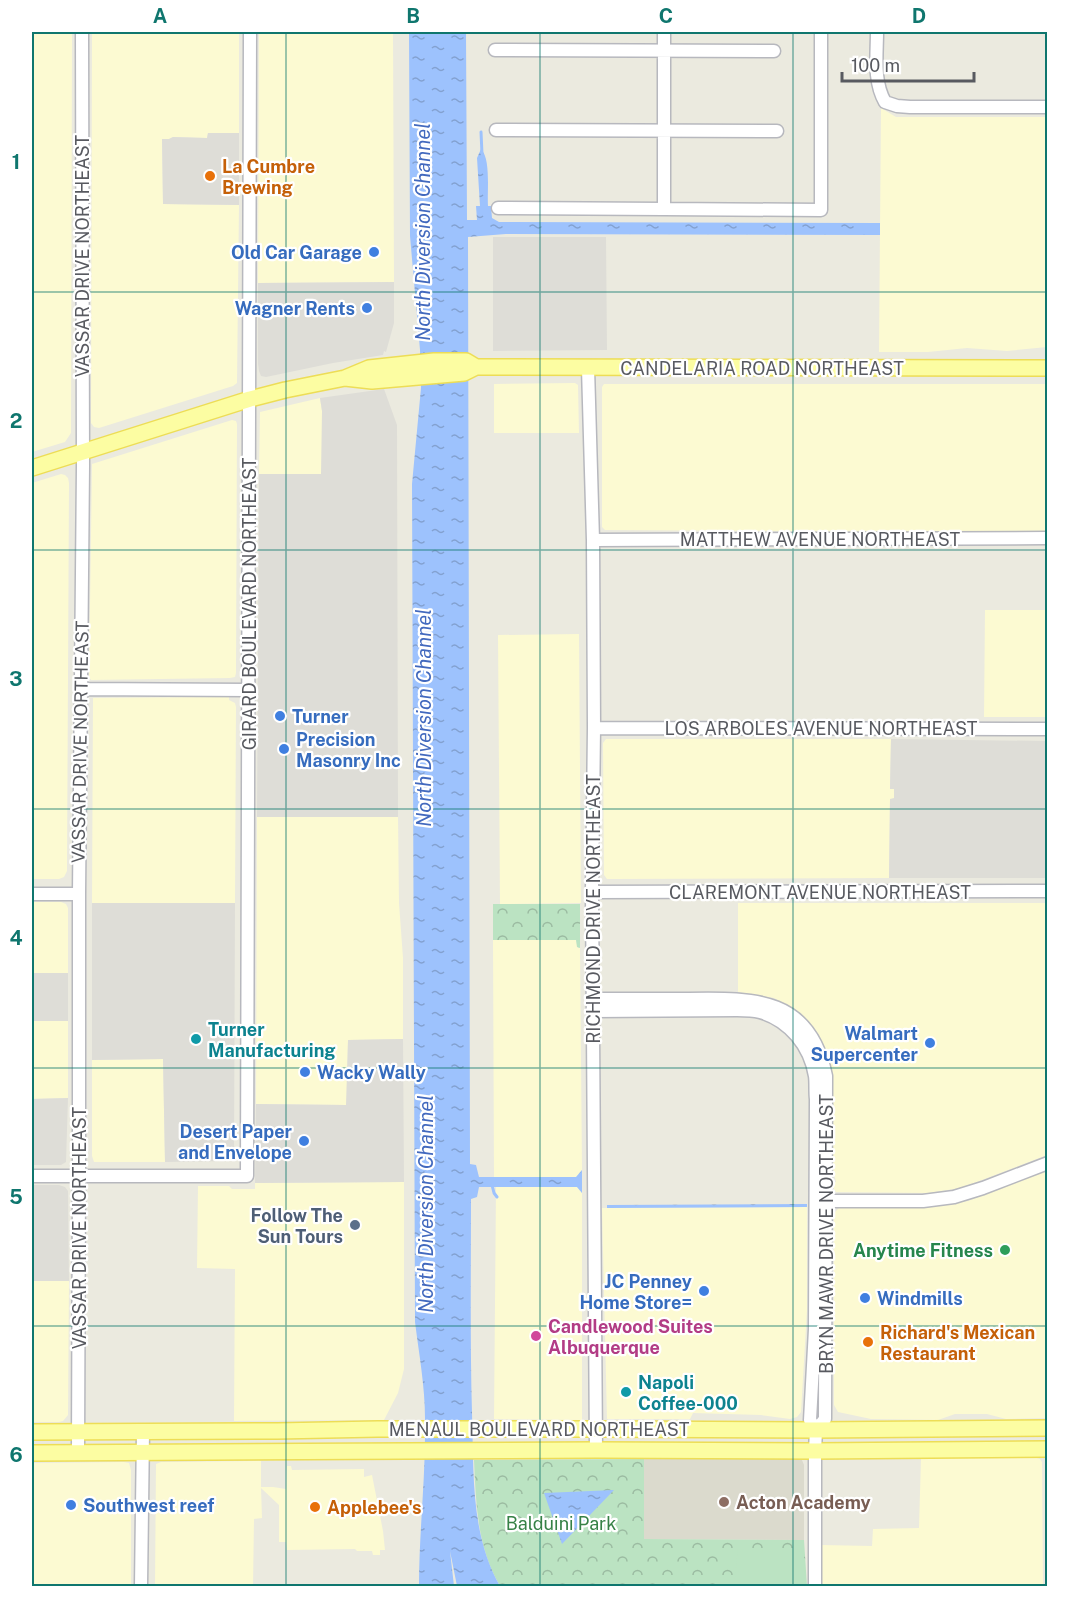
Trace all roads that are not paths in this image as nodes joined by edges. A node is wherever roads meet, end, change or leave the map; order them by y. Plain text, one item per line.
1 (82, 32) edge
2 (250, 32) edge
3 (664, 32) edge
4 (822, 32) edge
5 (877, 32) edge
6 (495, 50) dead end
7 (774, 51) dead end
8 (664, 52) junction
9 (1047, 107) edge
10 (496, 130) dead end
11 (664, 131) junction
12 (777, 131) dead end
13 (498, 208) dead end
14 (664, 209) junction
15 (588, 368) junction
16 (1047, 368) edge
17 (250, 399) junction
18 (82, 453) junction
19 (32, 468) edge
20 (1047, 538) edge
21 (593, 540) junction
22 (81, 689) junction
23 (249, 690) junction
24 (594, 728) junction
25 (1047, 729) edge
26 (1047, 891) edge
27 (592, 892) junction
28 (32, 894) edge
29 (79, 894) junction
30 (593, 1005) junction
31 (1047, 1163) edge
32 (32, 1176) edge
33 (79, 1176) junction
34 (821, 1201) junction
35 (596, 1428) junction
36 (1047, 1428) edge
37 (816, 1430) junction
38 (32, 1431) edge
39 (78, 1431) junction
40 (143, 1431) junction
41 (1047, 1449) edge
42 (596, 1450) junction
43 (815, 1451) junction
44 (32, 1453) edge
45 (78, 1453) junction
46 (143, 1453) junction
47 (141, 1587) edge
48 (815, 1587) edge

1 - 18 street, VASSAR DRIVE NORTHEAST
2 - 17 street, GIRARD BOULEVARD NORTHEAST
3 - 8 street
4 - 14 street
5 - 9 street
6 - 8 street
7 - 8 street
8 - 11 street
10 - 11 street
11 - 12 street
11 - 14 street
13 - 14 street
15 - 16 main road, CANDELARIA ROAD NORTHEAST
15 - 17 main road, CANDELARIA ROAD NORTHEAST
15 - 21 street, RICHMOND DRIVE NORTHEAST
17 - 18 main road, CANDELARIA ROAD NORTHEAST
17 - 23 street, GIRARD BOULEVARD NORTHEAST
18 - 19 main road, CANDELARIA ROAD NORTHEAST
18 - 22 street, VASSAR DRIVE NORTHEAST
20 - 21 street, MATTHEW AVENUE NORTHEAST
21 - 24 street, RICHMOND DRIVE NORTHEAST
22 - 23 street
22 - 29 street, VASSAR DRIVE NORTHEAST
23 - 33 street, GIRARD BOULEVARD NORTHEAST
24 - 25 street, LOS ARBOLES AVENUE NORTHEAST
24 - 27 street, RICHMOND DRIVE NORTHEAST
26 - 27 street, CLAREMONT AVENUE NORTHEAST
27 - 30 street, RICHMOND DRIVE NORTHEAST
28 - 29 street
29 - 33 street, VASSAR DRIVE NORTHEAST
30 - 34 street, BRYN MAWR DRIVE NORTHEAST
30 - 35 street, RICHMOND DRIVE NORTHEAST
31 - 34 street
32 - 33 street
33 - 39 street, VASSAR DRIVE NORTHEAST
34 - 37 street, BRYN MAWR DRIVE NORTHEAST
35 - 37 main road, MENAUL BOULEVARD NORTHEAST
35 - 40 main road, MENAUL BOULEVARD NORTHEAST
35 - 42 street, RICHMOND DRIVE NORTHEAST
36 - 37 main road, MENAUL BOULEVARD NORTHEAST
37 - 43 street, BRYN MAWR DRIVE NORTHEAST
38 - 39 main road, MENAUL BOULEVARD NORTHEAST
39 - 40 main road, MENAUL BOULEVARD NORTHEAST
39 - 45 street, VASSAR DRIVE NORTHEAST
40 - 46 street
41 - 43 main road, MENAUL BOULEVARD NORTHEAST
42 - 43 main road, MENAUL BOULEVARD NORTHEAST
42 - 46 main road, MENAUL BOULEVARD NORTHEAST
43 - 48 street, BRYN MAWR DRIVE NORTHEAST
44 - 45 main road, MENAUL BOULEVARD NORTHEAST
45 - 46 main road, MENAUL BOULEVARD NORTHEAST
46 - 47 street

